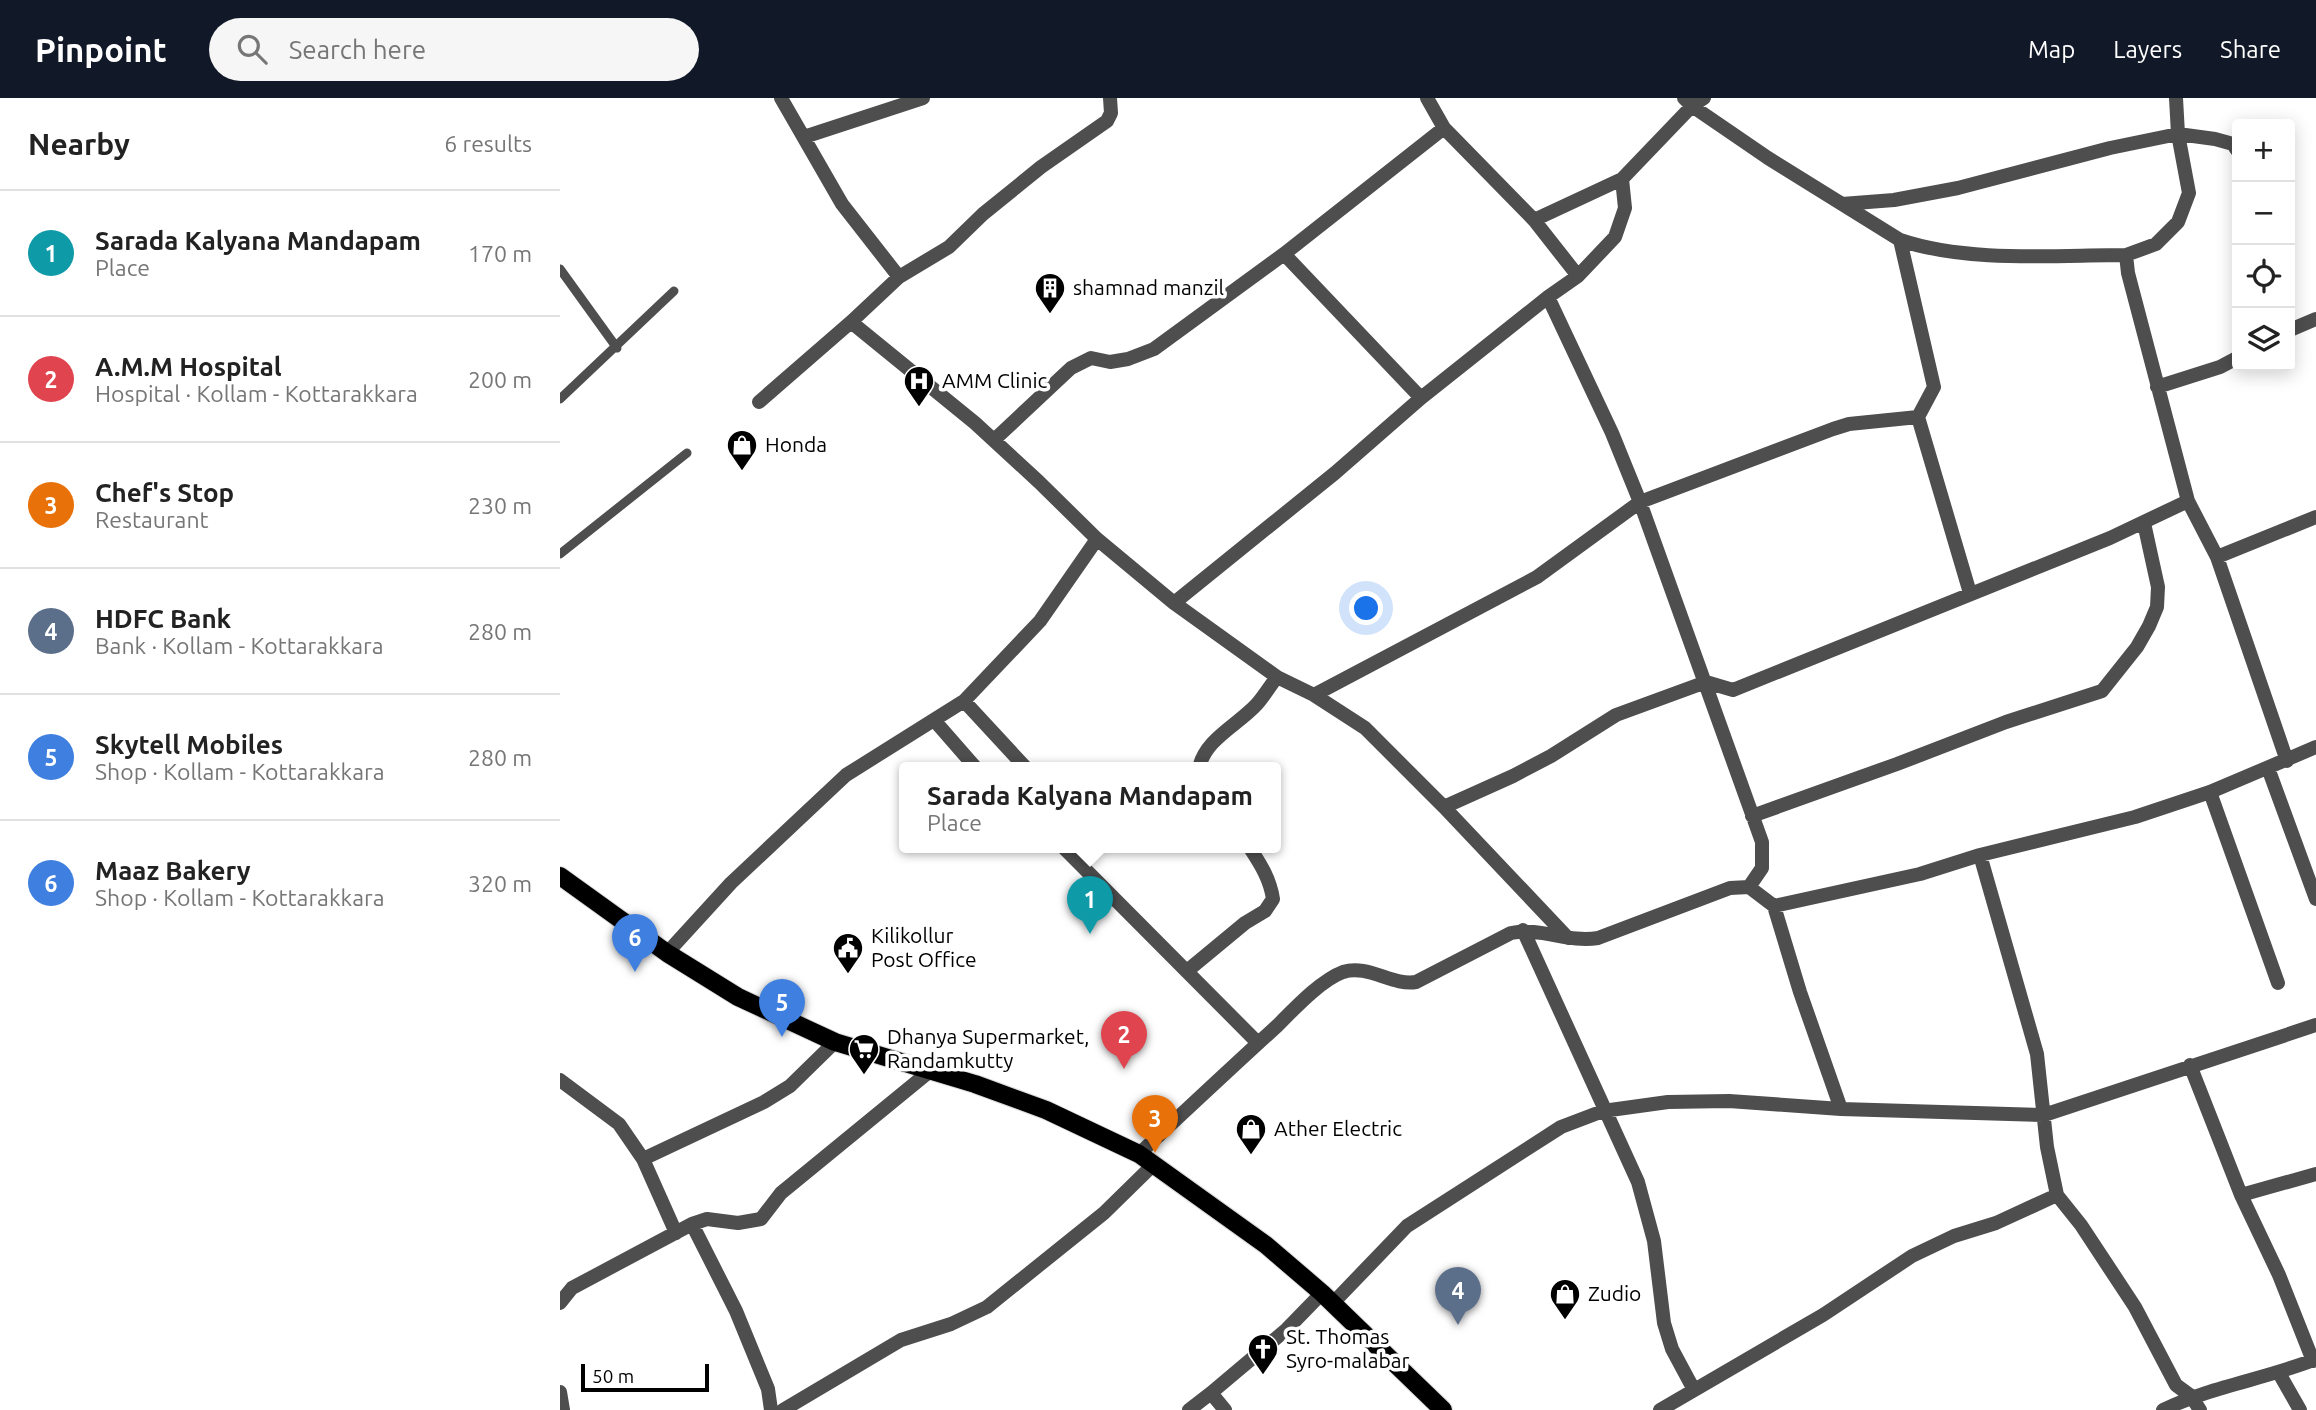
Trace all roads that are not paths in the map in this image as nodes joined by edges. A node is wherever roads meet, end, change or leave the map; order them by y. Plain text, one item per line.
1 (781, 98) edge
2 (923, 98) edge
3 (1110, 98) edge
4 (1427, 98) edge
5 (2176, 98) edge
6 (1693, 101) edge
7 (1444, 128) junction
8 (2178, 134) junction
9 (804, 137) junction
10 (2232, 144) edge
11 (1622, 179) junction
12 (1842, 204) junction
13 (1534, 220) junction
14 (1900, 240) junction
15 (1284, 254) junction
16 (2126, 255) junction
17 (560, 269) edge
18 (899, 276) junction
19 (1578, 276) junction
20 (674, 291) dead end
21 (1548, 297) junction
22 (2316, 320) edge
23 (851, 322) junction
24 (2295, 326) edge
25 (617, 348) junction
26 (2232, 361) edge
27 (2157, 387) junction
28 (1421, 398) junction
29 (560, 399) edge
30 (759, 402) dead end
31 (1917, 417) junction
32 (994, 440) junction
33 (687, 453) dead end
34 (2189, 501) junction
35 (1640, 502) junction
36 (2316, 517) edge
37 (2144, 523) junction
38 (1097, 539) junction
39 (560, 554) edge
40 (2217, 557) junction
41 (1970, 593) junction
42 (1174, 603) junction
43 (1277, 677) junction
44 (1706, 682) junction
45 (1314, 695) junction
46 (964, 701) junction
47 (934, 720) junction
48 (2316, 747) edge
49 (2287, 761) junction
50 (971, 762) edge
51 (1020, 762) edge
52 (1201, 762) edge
53 (2268, 768) junction
54 (2210, 792) junction
55 (1444, 807) junction
56 (1752, 816) junction
57 (1069, 853) edge
58 (1254, 853) edge
59 (1980, 855) junction
60 (560, 876) edge
61 (1749, 887) junction
62 (2316, 899) edge
63 (1774, 906) junction
64 (1523, 930) junction
65 (1569, 939) junction
66 (667, 953) junction
67 (1187, 971) junction
68 (2278, 983) dead end
69 (2316, 1025) edge
70 (835, 1042) junction
71 (1258, 1044) junction
72 (2190, 1065) junction
73 (930, 1071) junction
74 (560, 1080) edge
75 (1841, 1109) junction
76 (1604, 1111) junction
77 (2044, 1115) junction
78 (643, 1159) junction
79 (1147, 1159) junction
80 (2316, 1174) edge
81 (2057, 1195) junction
82 (2241, 1195) junction
83 (692, 1224) junction
84 (676, 1233) junction
85 (1328, 1298) junction
86 (560, 1303) edge
87 (2314, 1360) edge
88 (2278, 1373) junction
89 (1693, 1390) junction
90 (560, 1392) edge
91 (1211, 1393) junction
92 (2192, 1396) junction
93 (563, 1410) edge
94 (771, 1410) edge
95 (783, 1410) edge
96 (1189, 1410) edge
97 (1225, 1410) edge
98 (1443, 1410) edge
99 (1660, 1410) edge
100 (2163, 1410) edge
101 (2200, 1410) edge
102 (2300, 1410) edge

1 - 9 street
2 - 9 street
3 - 18 street
4 - 7 street
5 - 8 street
6 - 11 street
6 - 12 street
7 - 13 street
7 - 15 street
8 - 10 street
8 - 12 street
8 - 16 street
9 - 18 street
11 - 13 street
11 - 19 street
12 - 14 street
13 - 19 street
14 - 16 street
14 - 31 street
15 - 28 street
15 - 32 street
16 - 27 street
17 - 25 lane
18 - 23 street
19 - 21 street
20 - 25 lane
21 - 28 street
21 - 35 street
22 - 24 street
23 - 30 street
23 - 32 street
25 - 29 lane
26 - 27 street
27 - 34 street
28 - 42 street
31 - 35 street
31 - 41 street
32 - 38 street
33 - 39 lane
34 - 37 street
34 - 40 street
35 - 44 street
35 - 45 street
36 - 40 street
37 - 41 street
37 - 56 street
38 - 42 street
38 - 46 street
40 - 49 street
41 - 44 street
42 - 43 street
43 - 45 street
43 - 52 street
44 - 55 street
44 - 56 street
45 - 55 street
46 - 47 street
46 - 51 street
47 - 50 street
47 - 66 street
48 - 49 street
49 - 53 street
53 - 54 street
53 - 62 street
54 - 59 street
54 - 68 street
55 - 65 street
56 - 61 street
57 - 67 street
58 - 67 street
59 - 63 street
59 - 77 street
60 - 66 main road
61 - 63 street
61 - 65 street
63 - 75 street
64 - 65 street
64 - 71 street
64 - 76 street
66 - 70 main road
67 - 71 street
69 - 72 street
70 - 73 main road
70 - 78 street
71 - 79 street
72 - 77 street
72 - 82 street
73 - 79 main road
73 - 83 street
74 - 78 street
75 - 76 street
75 - 77 street
76 - 85 street
76 - 89 street
77 - 81 street
78 - 84 street
79 - 85 main road
79 - 95 street
80 - 82 street
81 - 89 street
81 - 92 street
82 - 87 street
83 - 84 street
83 - 94 street
84 - 86 street
85 - 91 street
85 - 98 main road
87 - 88 street
88 - 92 street
88 - 102 street
89 - 99 street
90 - 93 street
91 - 96 street
91 - 97 street
92 - 100 street
92 - 101 street

